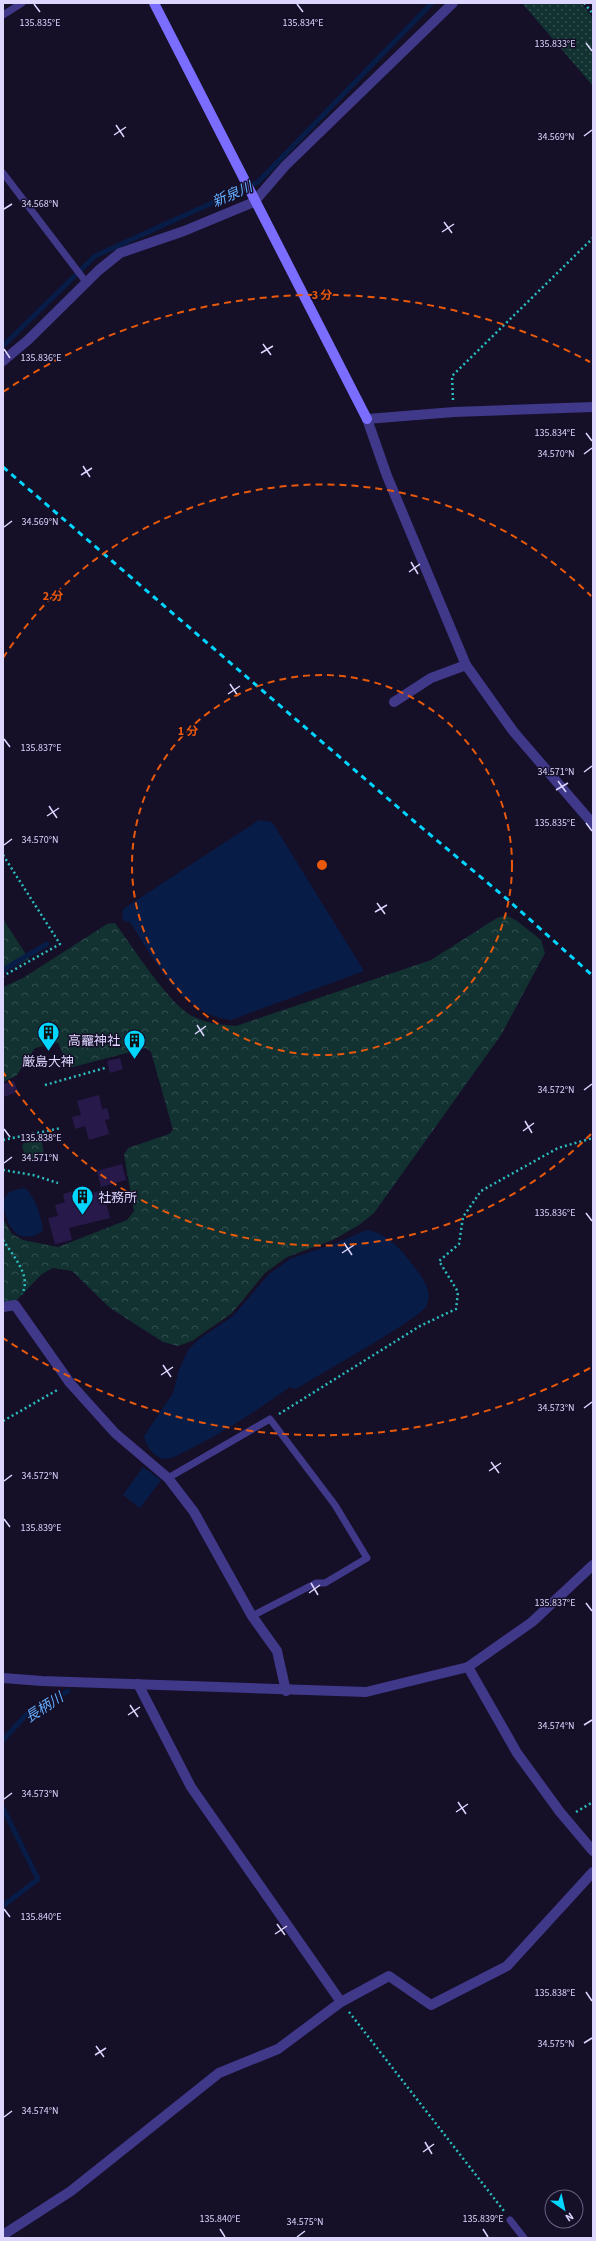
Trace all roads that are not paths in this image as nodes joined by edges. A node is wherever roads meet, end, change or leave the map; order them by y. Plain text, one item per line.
1 (22, 3) edge
2 (154, 3) edge
3 (453, 3) edge
4 (3, 15) edge
5 (3, 173) edge
6 (252, 198) junction
7 (86, 282) junction
8 (3, 361) edge
9 (593, 407) edge
10 (367, 419) junction
11 (466, 665) junction
12 (394, 702) dead end
13 (593, 824) edge
14 (3, 1307) edge
15 (168, 1478) junction
16 (593, 1565) edge
17 (252, 1616) junction
18 (468, 1668) junction
19 (3, 1678) edge
20 (138, 1684) junction
21 (286, 1691) junction
22 (593, 1851) edge
23 (593, 1872) edge
24 (342, 2002) junction
25 (510, 2220) road end
26 (3, 2235) edge
27 (524, 2238) edge

1 - 4 lane
2 - 6 street
3 - 6 street
5 - 7 lane
6 - 7 street
6 - 10 street
7 - 8 street
9 - 10 street
10 - 11 street
11 - 12 street
11 - 13 street
14 - 15 street
15 - 17 street
15 - 17 lane
16 - 18 street
17 - 21 street
18 - 21 street
18 - 22 street
19 - 20 street
20 - 21 street
20 - 24 street
23 - 24 street
24 - 26 street
25 - 27 lane

